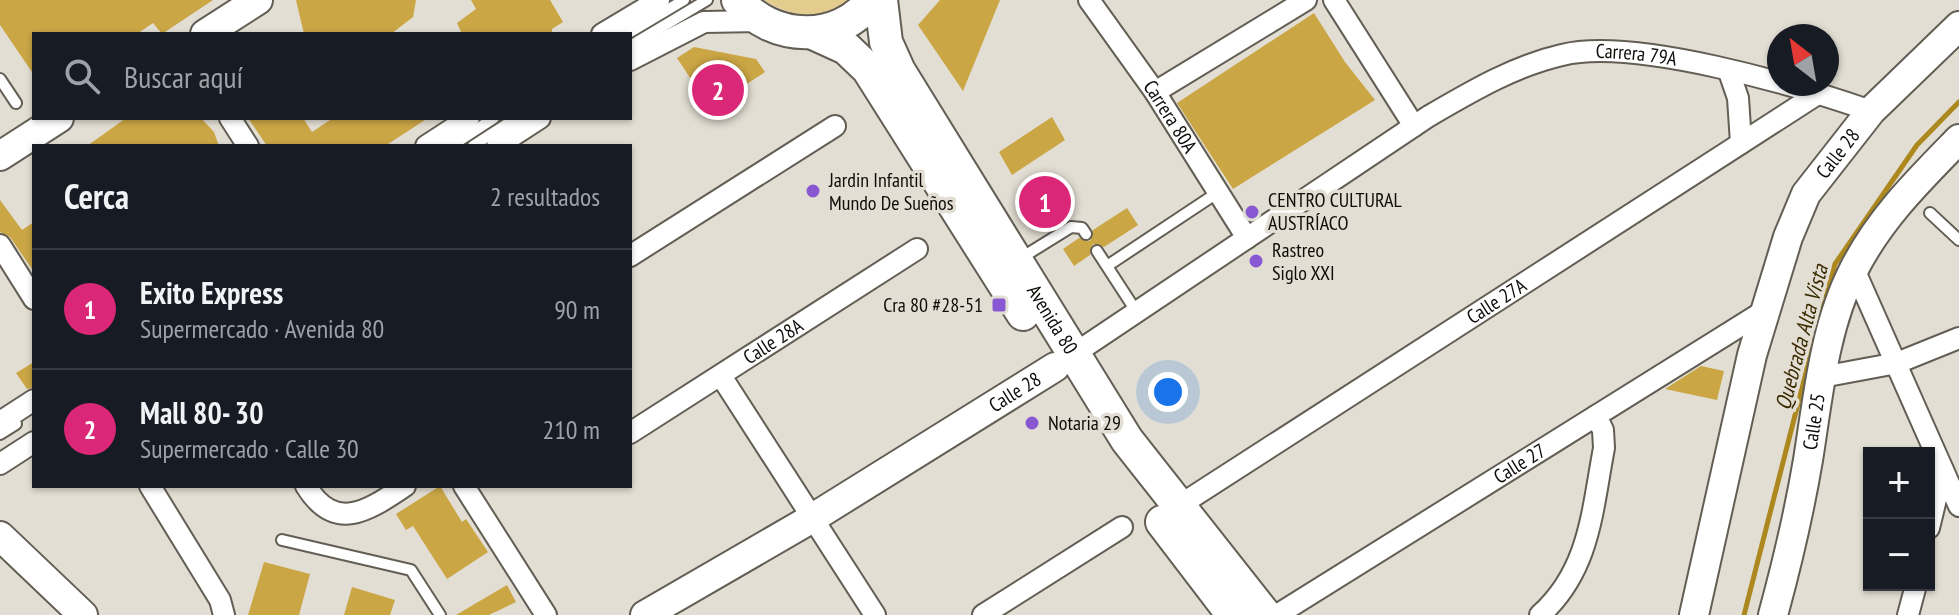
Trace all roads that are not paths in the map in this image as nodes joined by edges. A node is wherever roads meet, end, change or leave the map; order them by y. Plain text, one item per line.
1 (258, 0) edge
2 (659, 0) edge
3 (684, 0) edge
4 (707, 0) edge
5 (738, 0) edge
6 (872, 0) edge
7 (881, 0) edge
8 (1089, 0) edge
9 (1306, 0) edge
10 (1334, 0) edge
11 (762, 21) junction
12 (1959, 26) edge
13 (208, 32) edge
14 (605, 32) edge
15 (630, 32) edge
16 (813, 33) junction
17 (632, 45) edge
18 (632, 59) edge
19 (1729, 72) junction
20 (0, 79) edge
21 (1767, 82) edge
22 (1155, 92) junction
23 (1814, 96) edge
24 (1819, 96) edge
25 (16, 103) dead end
26 (1871, 111) junction
27 (56, 120) edge
28 (231, 120) edge
29 (466, 120) edge
30 (491, 120) edge
31 (513, 120) edge
32 (537, 120) edge
33 (835, 126) dead end
34 (1414, 126) junction
35 (1959, 139) edge
36 (1741, 143) junction
37 (247, 144) edge
38 (429, 144) edge
39 (454, 144) edge
40 (476, 144) edge
41 (500, 144) edge
42 (0, 156) edge
43 (1217, 193) junction
44 (1930, 213) dead end
45 (1086, 234) dead end
46 (1247, 238) junction
47 (1959, 240) edge
48 (0, 245) edge
49 (917, 249) dead end
50 (1097, 251) dead end
51 (632, 255) edge
52 (1016, 261) junction
53 (1107, 266) junction
54 (1854, 269) junction
55 (32, 296) edge
56 (1136, 311) junction
57 (1764, 311) junction
58 (1959, 338) edge
59 (1064, 360) junction
60 (1897, 363) junction
61 (721, 376) junction
62 (1822, 377) junction
63 (32, 401) edge
64 (32, 413) edge
65 (1596, 416) junction
66 (0, 422) edge
67 (632, 432) edge
68 (0, 434) edge
69 (32, 434) edge
70 (32, 443) edge
71 (0, 455) edge
72 (0, 464) edge
73 (1943, 470) junction
74 (151, 488) edge
75 (308, 488) edge
76 (402, 488) edge
77 (465, 488) edge
78 (1959, 506) edge
79 (1177, 507) junction
80 (811, 519) junction
81 (1931, 519) edge
82 (1122, 527) dead end
83 (0, 536) edge
84 (282, 540) dead end
85 (1914, 591) edge
86 (83, 615) edge
87 (224, 615) edge
88 (440, 615) edge
89 (546, 615) edge
90 (645, 615) edge
91 (875, 615) edge
92 (983, 615) edge
93 (1233, 615) edge
94 (1265, 615) edge
95 (1277, 615) edge
96 (1540, 615) edge
97 (1694, 615) edge
98 (1773, 615) edge
99 (1908, 615) edge

1 - 13 street
2 - 14 street
3 - 15 lane
4 - 17 lane
5 - 11 main road
6 - 16 main road
7 - 52 main road, Avenida 80
8 - 22 street, Carrera 80A
9 - 22 street
10 - 34 street
11 - 16 main road
11 - 18 street
12 - 26 street, Calle 28
16 - 59 main road, Avenida 80
19 - 21 street, Carrera 79A
19 - 34 street, Carrera 79A
19 - 36 street
20 - 25 lane
22 - 43 street, Carrera 80A
23 - 36 street, Calle 27A
24 - 26 street, Carrera 79A
26 - 57 street, Calle 28
27 - 42 street
28 - 37 street
29 - 38 street
30 - 39 lane
31 - 40 lane
32 - 41 street
33 - 51 street
34 - 46 street, Calle 28
35 - 54 street, Calle 25
36 - 79 street, Calle 27A
43 - 46 street, Carrera 80A
43 - 53 lane
44 - 47 lane
45 - 52 lane
46 - 56 street, Calle 28
48 - 55 street
49 - 61 street, Calle 28A
50 - 53 lane
52 - 59 main road, Avenida 80
53 - 56 lane
54 - 60 street
54 - 62 street, Calle 25
56 - 59 street, Calle 28
57 - 65 street, Calle 27
57 - 97 street
58 - 60 street
59 - 79 main road, Avenida 80
59 - 80 street, Calle 28
59 - 93 main road, Avenida 80
60 - 62 street
60 - 73 street
61 - 67 street, Calle 28A
61 - 80 street
62 - 98 street, Calle 25
63 - 66 street
64 - 68 lane
65 - 95 street, Calle 27
65 - 96 street
69 - 71 lane
70 - 72 street
73 - 78 street
73 - 81 street
74 - 87 street
75 - 76 street
77 - 89 street
79 - 94 main road, Avenida 80
80 - 90 street, Calle 28
80 - 91 street
82 - 92 street
83 - 86 street
84 - 88 lane
85 - 99 street

